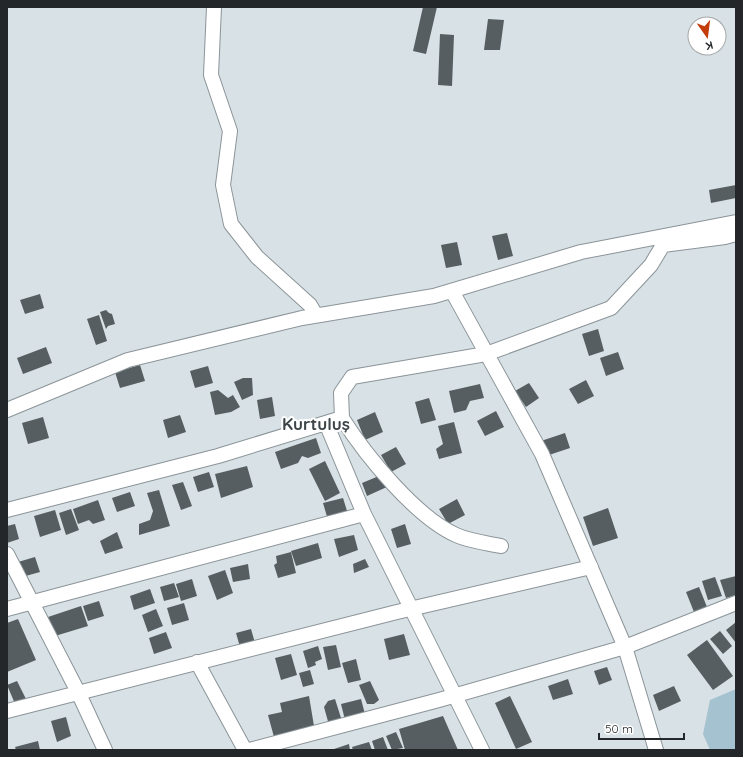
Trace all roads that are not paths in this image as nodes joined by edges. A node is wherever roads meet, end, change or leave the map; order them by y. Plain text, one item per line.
1 (214, 7) edge
2 (736, 222) edge
3 (736, 234) edge
4 (666, 240) junction
5 (452, 291) junction
6 (316, 316) junction
7 (486, 354) junction
8 (7, 410) edge
9 (342, 418) junction
10 (326, 423) junction
11 (7, 510) edge
12 (364, 514) junction
13 (501, 546) dead end
14 (7, 554) edge
15 (590, 567) junction
16 (32, 602) junction
17 (736, 603) edge
18 (7, 609) edge
19 (410, 609) junction
20 (625, 647) junction
21 (197, 662) junction
22 (78, 692) junction
23 (455, 696) junction
24 (7, 711) edge
25 (105, 750) edge
26 (245, 750) edge
27 (248, 750) edge
28 (482, 750) edge
29 (656, 750) edge

1 - 6 street
2 - 4 street
3 - 4 street
4 - 5 street
4 - 7 street
5 - 6 street
5 - 7 street
6 - 8 street
7 - 9 street
7 - 15 street
9 - 10 street
9 - 13 street
10 - 11 street
10 - 12 street
12 - 16 street
12 - 19 street
14 - 16 street
15 - 19 street
15 - 20 street
16 - 18 street
16 - 22 street
17 - 20 street
19 - 21 street
19 - 23 street
20 - 23 street
20 - 29 street
21 - 22 street
21 - 26 street
22 - 24 street
22 - 25 street
23 - 27 street
23 - 28 street

